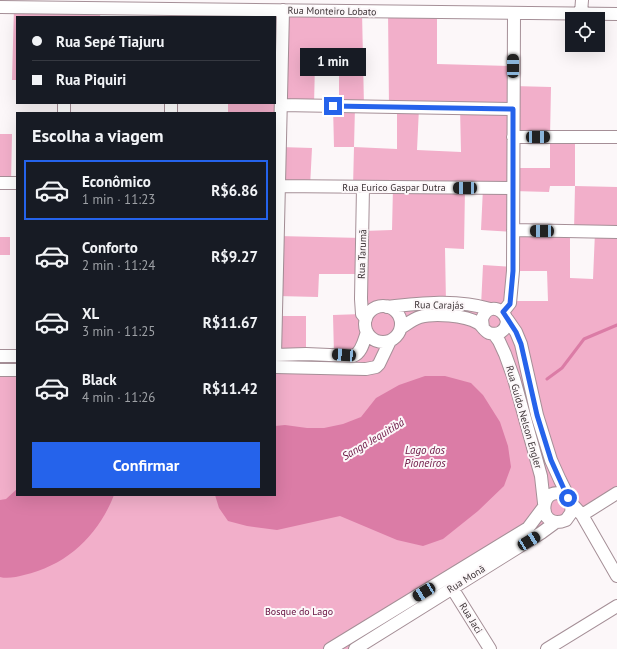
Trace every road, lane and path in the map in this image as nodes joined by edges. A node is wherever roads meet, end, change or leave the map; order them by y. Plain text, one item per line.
1 (582, 0) edge
2 (433, 6) edge
3 (0, 7) edge
4 (283, 10) junction
5 (65, 12) edge
6 (582, 12) edge
7 (172, 13) edge
8 (514, 13) junction
9 (565, 14) edge
10 (605, 14) edge
11 (617, 14) edge
12 (281, 105) junction
13 (513, 109) junction
14 (617, 136) edge
15 (513, 137) junction
16 (0, 182) edge
17 (16, 183) edge
18 (277, 186) edge
19 (364, 187) junction
20 (513, 188) junction
21 (513, 230) junction
22 (617, 232) edge
23 (276, 270) edge
24 (361, 299) junction
25 (382, 307) junction
26 (490, 309) junction
27 (505, 315) junction
28 (366, 319) junction
29 (401, 328) junction
30 (488, 331) junction
31 (367, 332) junction
32 (390, 341) junction
33 (276, 355) edge
34 (0, 356) edge
35 (16, 356) edge
36 (276, 367) edge
37 (0, 370) edge
38 (16, 370) edge
39 (617, 493) edge
40 (544, 505) junction
41 (573, 507) junction
42 (556, 522) junction
43 (617, 576) edge
44 (452, 588) junction
45 (617, 606) edge
46 (330, 649) edge
47 (355, 649) edge
48 (490, 649) edge
49 (546, 649) edge

1 - 6 street
2 - 4 street, Rua Monteiro Lobato
2 - 8 street, Rua Monteiro Lobato
3 - 5 street, Rua Monteiro Lobato
4 - 7 street, Rua Monteiro Lobato
4 - 12 street
5 - 7 street, Rua Monteiro Lobato
8 - 9 street, Rua Monteiro Lobato
8 - 13 street
10 - 11 street, Rua Monteiro Lobato
12 - 13 street
12 - 18 street
13 - 15 street
14 - 15 street
15 - 20 street
16 - 17 street
18 - 19 street, Rua Eurico Gaspar Dutra
18 - 23 street
19 - 20 street, Rua Eurico Gaspar Dutra
19 - 24 street, Rua Tarumã
20 - 21 street
21 - 22 street
21 - 27 street
24 - 25 street
24 - 28 street, Rua Tarumã
25 - 26 street, Rua Carajás
25 - 28 street
25 - 29 street
26 - 27 street
26 - 30 street
27 - 30 street
27 - 41 street
28 - 31 street
29 - 30 street
29 - 32 street
30 - 40 street, Rua Guido Nelson Engler
31 - 32 street
31 - 33 street
32 - 36 street
34 - 35 street
37 - 38 street
39 - 41 street
40 - 41 street
40 - 42 street
40 - 46 street
41 - 42 street
41 - 43 street
42 - 44 street, Rua Monã
44 - 47 street, Rua Monã
44 - 48 street, Rua Jaci
45 - 49 street

